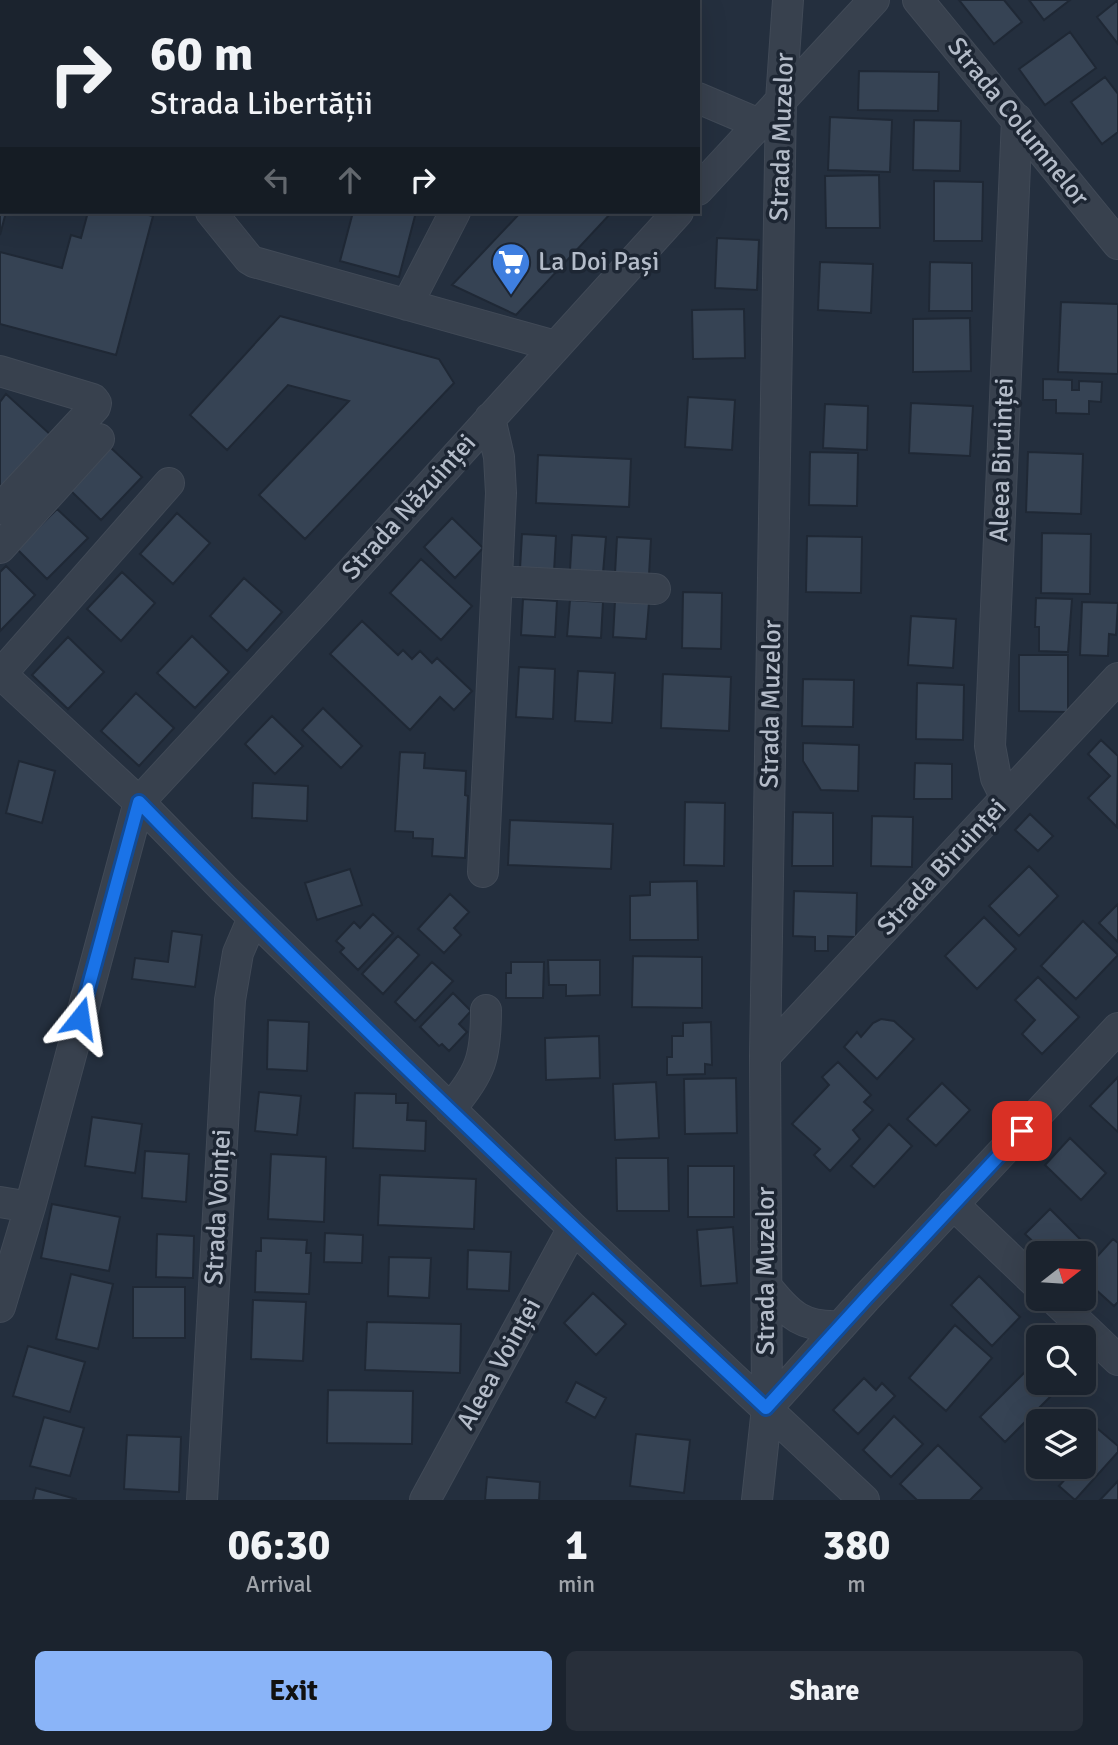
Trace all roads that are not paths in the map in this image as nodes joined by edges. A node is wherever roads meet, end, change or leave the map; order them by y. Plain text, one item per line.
1 (788, 0) edge
2 (874, 0) edge
3 (918, 0) edge
4 (700, 99) edge
5 (780, 100) junction
6 (1017, 119) junction
7 (759, 124) junction
8 (700, 188) edge
9 (213, 214) edge
10 (454, 214) edge
11 (676, 214) edge
12 (1118, 244) edge
13 (407, 305) junction
14 (555, 346) junction
15 (0, 371) edge
16 (490, 418) junction
17 (99, 439) dead end
18 (169, 483) dead end
19 (0, 509) edge
20 (0, 548) edge
21 (497, 581) junction
22 (656, 589) dead end
23 (1, 673) edge
24 (1118, 678) edge
25 (1006, 798) junction
26 (139, 802) junction
27 (483, 872) dead end
28 (253, 918) junction
29 (486, 1010) dead end
30 (1115, 1039) edge
31 (765, 1056) junction
32 (450, 1109) junction
33 (0, 1202) edge
34 (953, 1204) junction
35 (30, 1207) junction
36 (573, 1228) junction
37 (1026, 1273) edge
38 (767, 1287) junction
39 (0, 1307) edge
40 (1066, 1311) edge
41 (841, 1326) junction
42 (1118, 1360) edge
43 (766, 1408) junction
44 (202, 1500) edge
45 (425, 1500) edge
46 (757, 1500) edge
47 (864, 1500) edge

1 - 5 street, Strada Muzelor
2 - 5 street
3 - 6 street, Strada Columnelor
4 - 7 street
5 - 7 street
5 - 31 street, Strada Muzelor
6 - 12 street, Strada Columnelor
6 - 25 street, Aleea Biruinței
7 - 8 street
9 - 13 street
10 - 13 street
11 - 14 street, Strada Năzuinței
13 - 14 street
14 - 16 street, Strada Năzuinței
15 - 19 street
16 - 21 street
16 - 26 street, Strada Năzuinței
17 - 20 street
18 - 23 street
21 - 22 street
21 - 27 street
23 - 26 street
24 - 25 street, Strada Biruinței
25 - 31 street, Strada Biruinței
26 - 28 street
26 - 35 street
28 - 32 street
28 - 44 street, Strada Voinței
29 - 32 street
30 - 34 street
31 - 38 street, Strada Muzelor
32 - 36 street
33 - 35 street
34 - 37 street
34 - 41 street
35 - 39 street
36 - 43 street
36 - 45 street, Aleea Voinței
38 - 41 street
38 - 43 street, Strada Muzelor
40 - 42 street
41 - 43 street
43 - 46 street, Strada Muzelor
43 - 47 street

